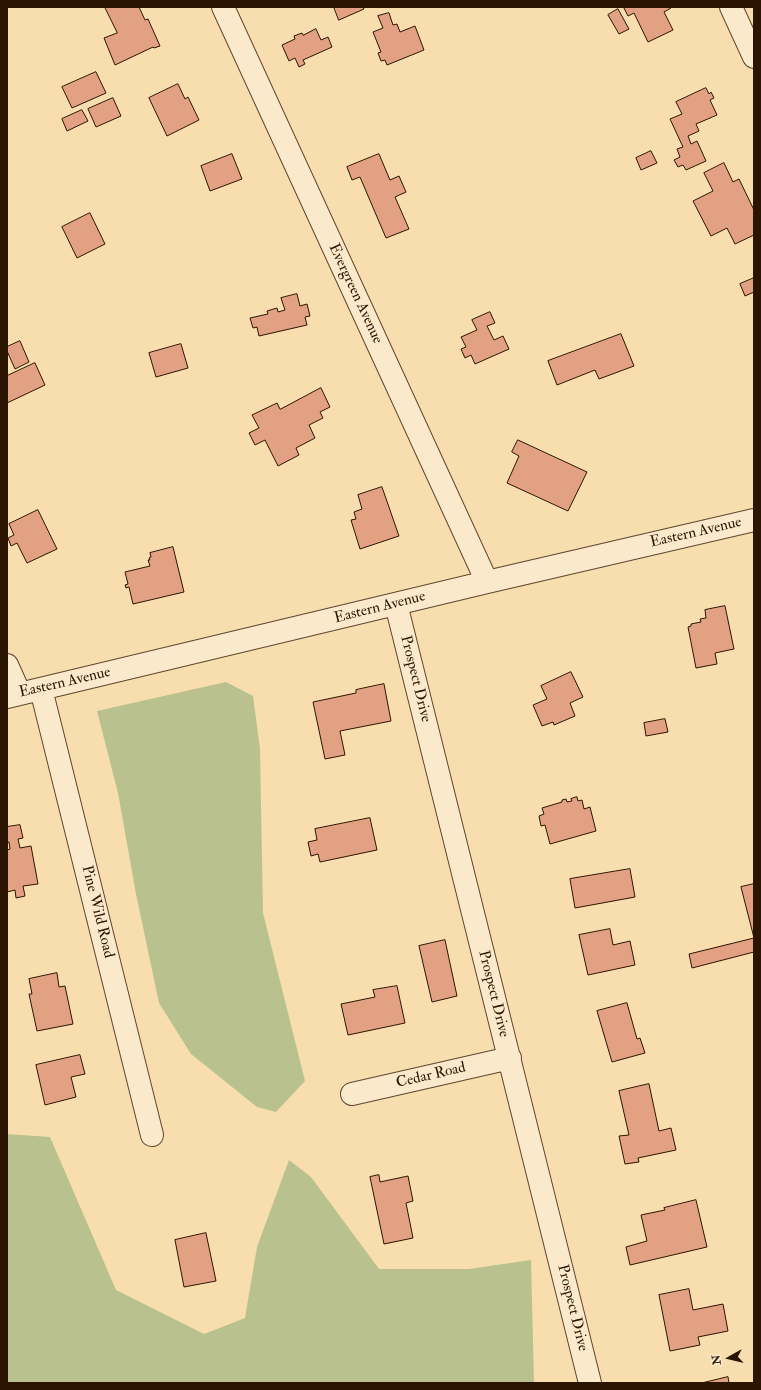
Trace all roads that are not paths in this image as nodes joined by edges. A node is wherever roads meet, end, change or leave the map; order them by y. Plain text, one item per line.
1 (223, 7) edge
2 (731, 7) edge
3 (754, 57) edge
4 (754, 520) edge
5 (487, 582) junction
6 (396, 604) junction
7 (7, 665) edge
8 (41, 689) junction
9 (14, 695) edge
10 (510, 1058) junction
11 (352, 1094) dead end
12 (152, 1134) dead end
13 (590, 1383) edge

1 - 5 street, Evergreen Avenue
2 - 3 street
4 - 5 street, Eastern Avenue
5 - 6 street, Eastern Avenue
6 - 8 street, Eastern Avenue
6 - 10 street, Prospect Drive
7 - 9 street
8 - 9 street, Eastern Avenue
8 - 12 street, Pine Wild Road
10 - 11 street, Cedar Road
10 - 13 street, Prospect Drive

